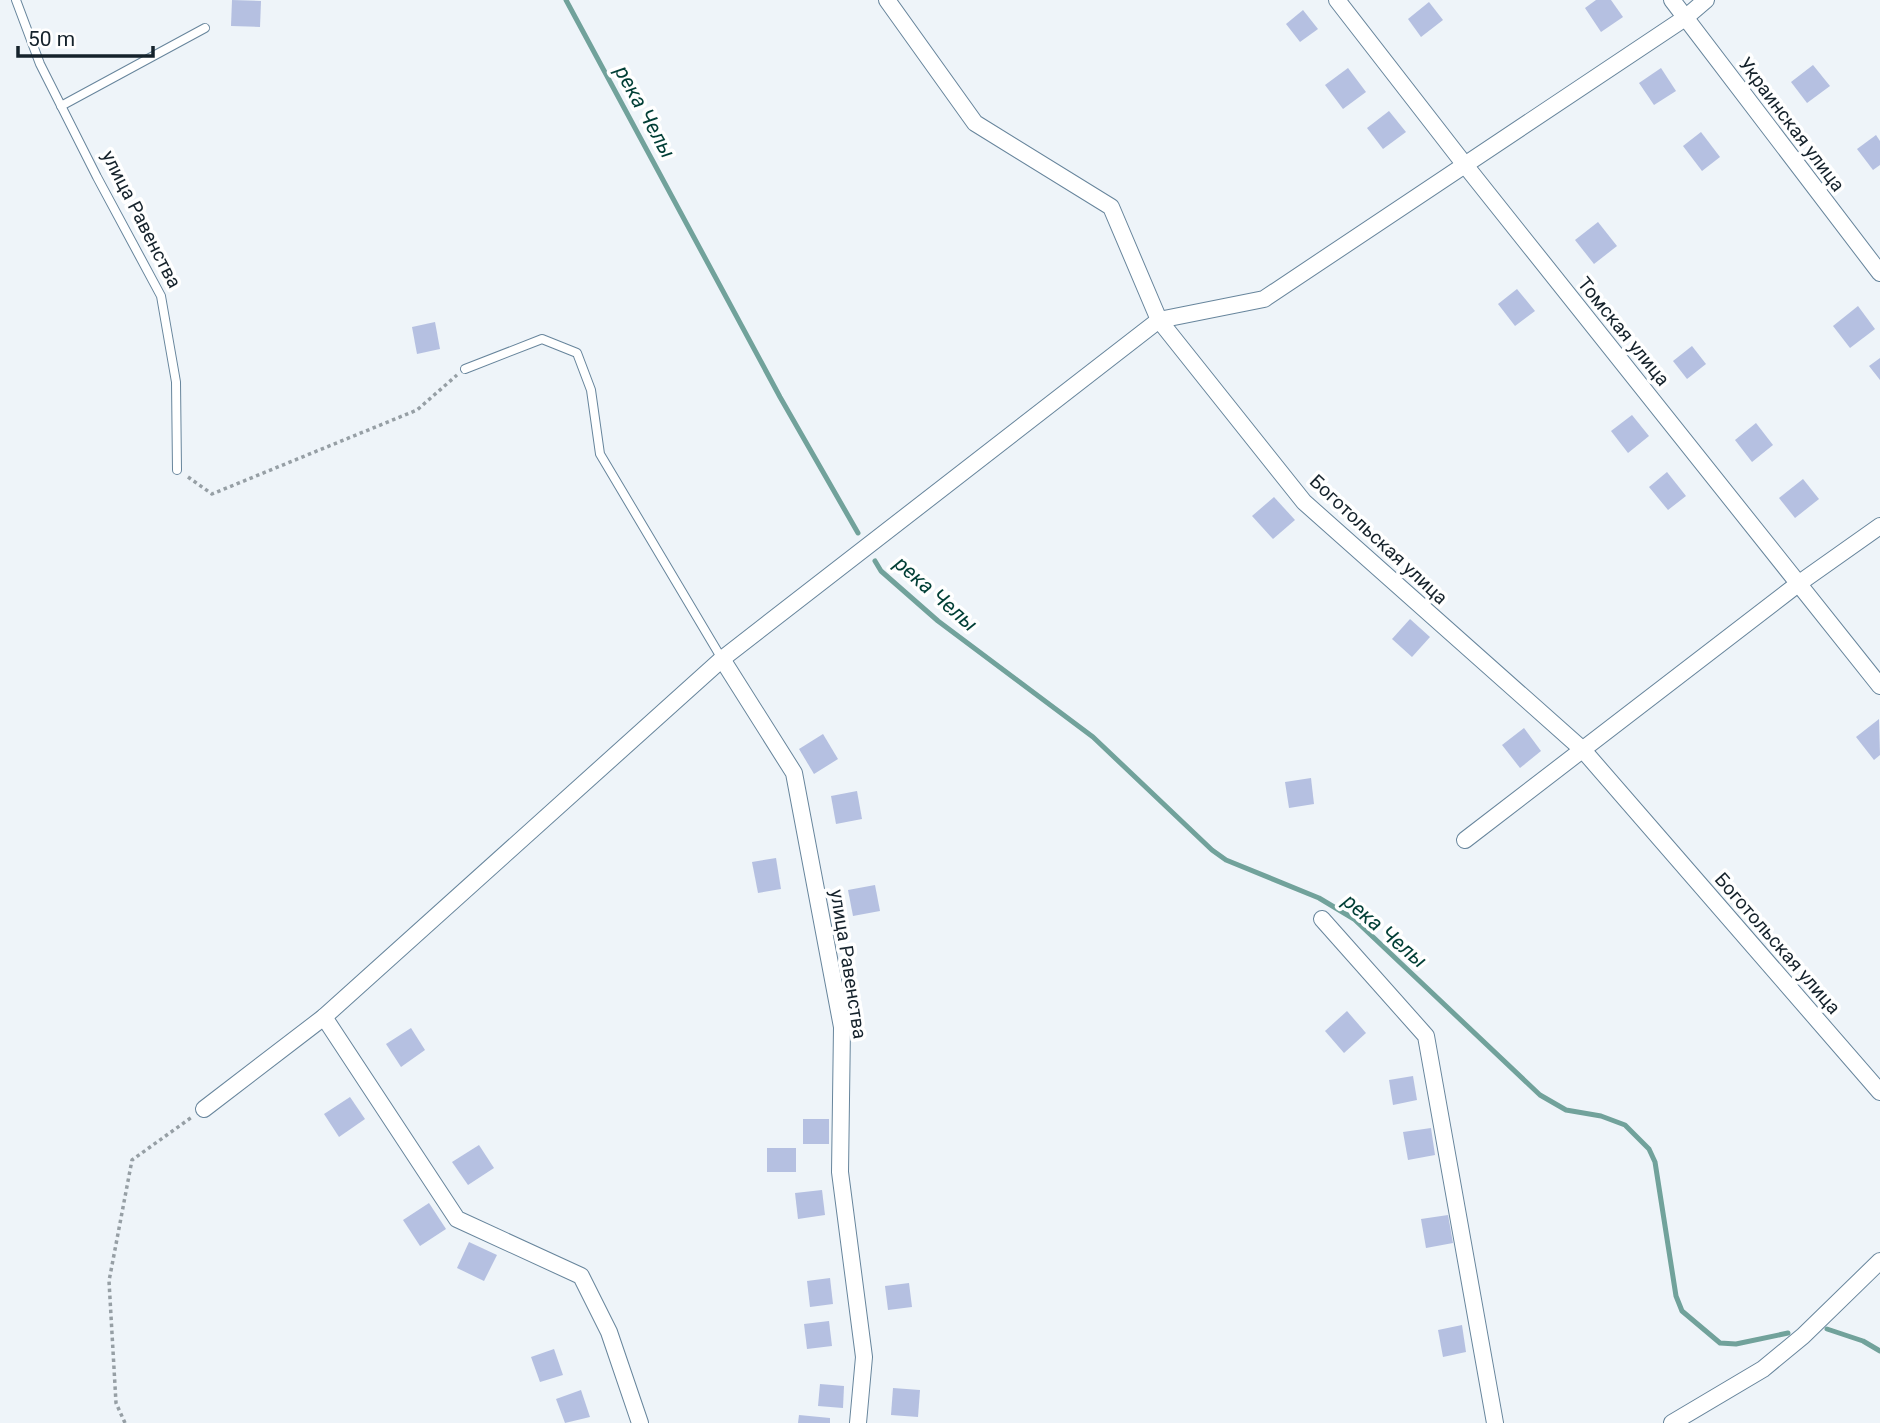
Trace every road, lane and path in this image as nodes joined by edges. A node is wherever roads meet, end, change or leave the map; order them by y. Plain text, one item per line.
1 (16, 0) edge
2 (887, 0) edge
3 (1337, 0) edge
4 (1672, 0) edge
5 (1706, 0) edge
6 (1685, 18) junction
7 (205, 28) dead end
8 (61, 106) junction
9 (1465, 165) junction
10 (1880, 273) edge
11 (1159, 320) junction
12 (465, 369) joint
13 (177, 470) joint
14 (1880, 526) edge
15 (1798, 584) junction
16 (722, 659) junction
17 (1880, 686) edge
18 (1583, 750) junction
19 (1465, 840) dead end
20 (1322, 919) dead end
21 (324, 1017) junction
22 (1880, 1092) edge
23 (204, 1109) joint
24 (1880, 1261) edge
25 (125, 1423) edge
26 (640, 1423) edge
27 (858, 1423) edge
28 (1495, 1423) edge
29 (1672, 1423) edge

1 - 8 lane, улица Равенства
2 - 11 street, Боготольская улица
3 - 9 street, Томская улица
4 - 6 street, Украинская улица
5 - 6 street
6 - 9 street
6 - 10 street, Украинская улица
7 - 8 lane
8 - 13 lane, улица Равенства
9 - 11 street
9 - 15 street, Томская улица
11 - 16 street
11 - 18 street, Боготольская улица
12 - 13 path
12 - 16 lane
14 - 15 street
15 - 17 street, Томская улица
15 - 18 street
16 - 21 street
16 - 27 street, улица Равенства
18 - 19 street
18 - 22 street, Боготольская улица
20 - 28 street
21 - 23 street
21 - 26 street
23 - 25 path
24 - 29 street

